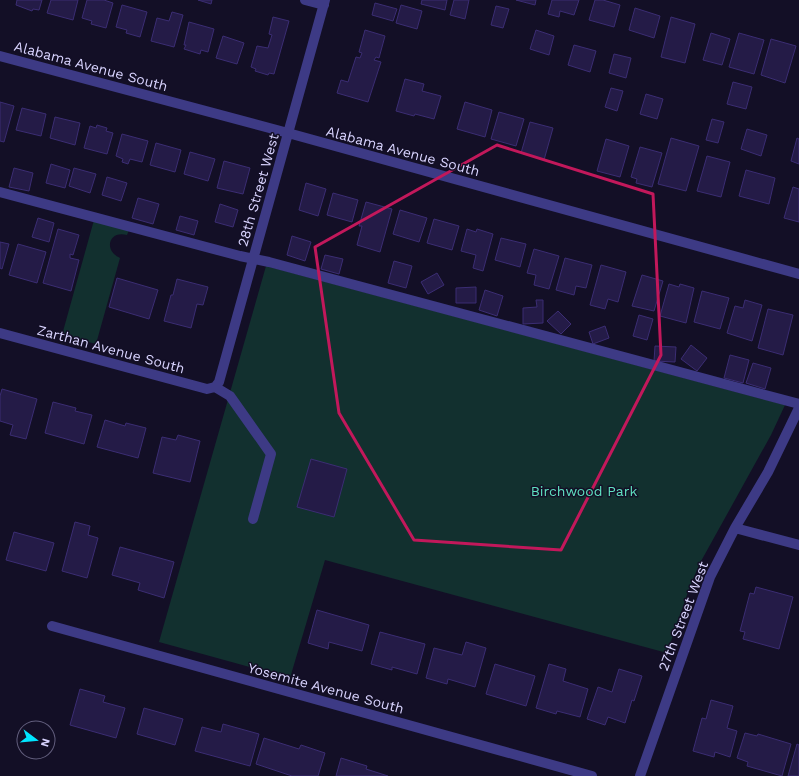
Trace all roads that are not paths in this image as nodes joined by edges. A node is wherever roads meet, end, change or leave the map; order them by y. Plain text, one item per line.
1 (305, 0) edge
2 (324, 3) edge
3 (0, 56) edge
4 (288, 133) junction
5 (0, 192) edge
6 (252, 259) junction
7 (799, 274) edge
8 (0, 334) edge
9 (215, 387) junction
10 (799, 404) edge
11 (799, 408) edge
12 (253, 519) dead end
13 (735, 528) junction
14 (799, 545) edge
15 (52, 626) dead end
16 (592, 776) edge
17 (640, 776) edge

1 - 2 street
2 - 4 street, 28th Street West
3 - 4 street, Alabama Avenue South
4 - 6 street, 28th Street West
4 - 7 street, Alabama Avenue South
5 - 6 street
6 - 9 street, 28th Street West
6 - 10 street
8 - 9 street, Zarthan Avenue South
9 - 12 street
11 - 13 street, 27th Street West
13 - 14 street
13 - 17 street, 27th Street West
15 - 16 street, Yosemite Avenue South

